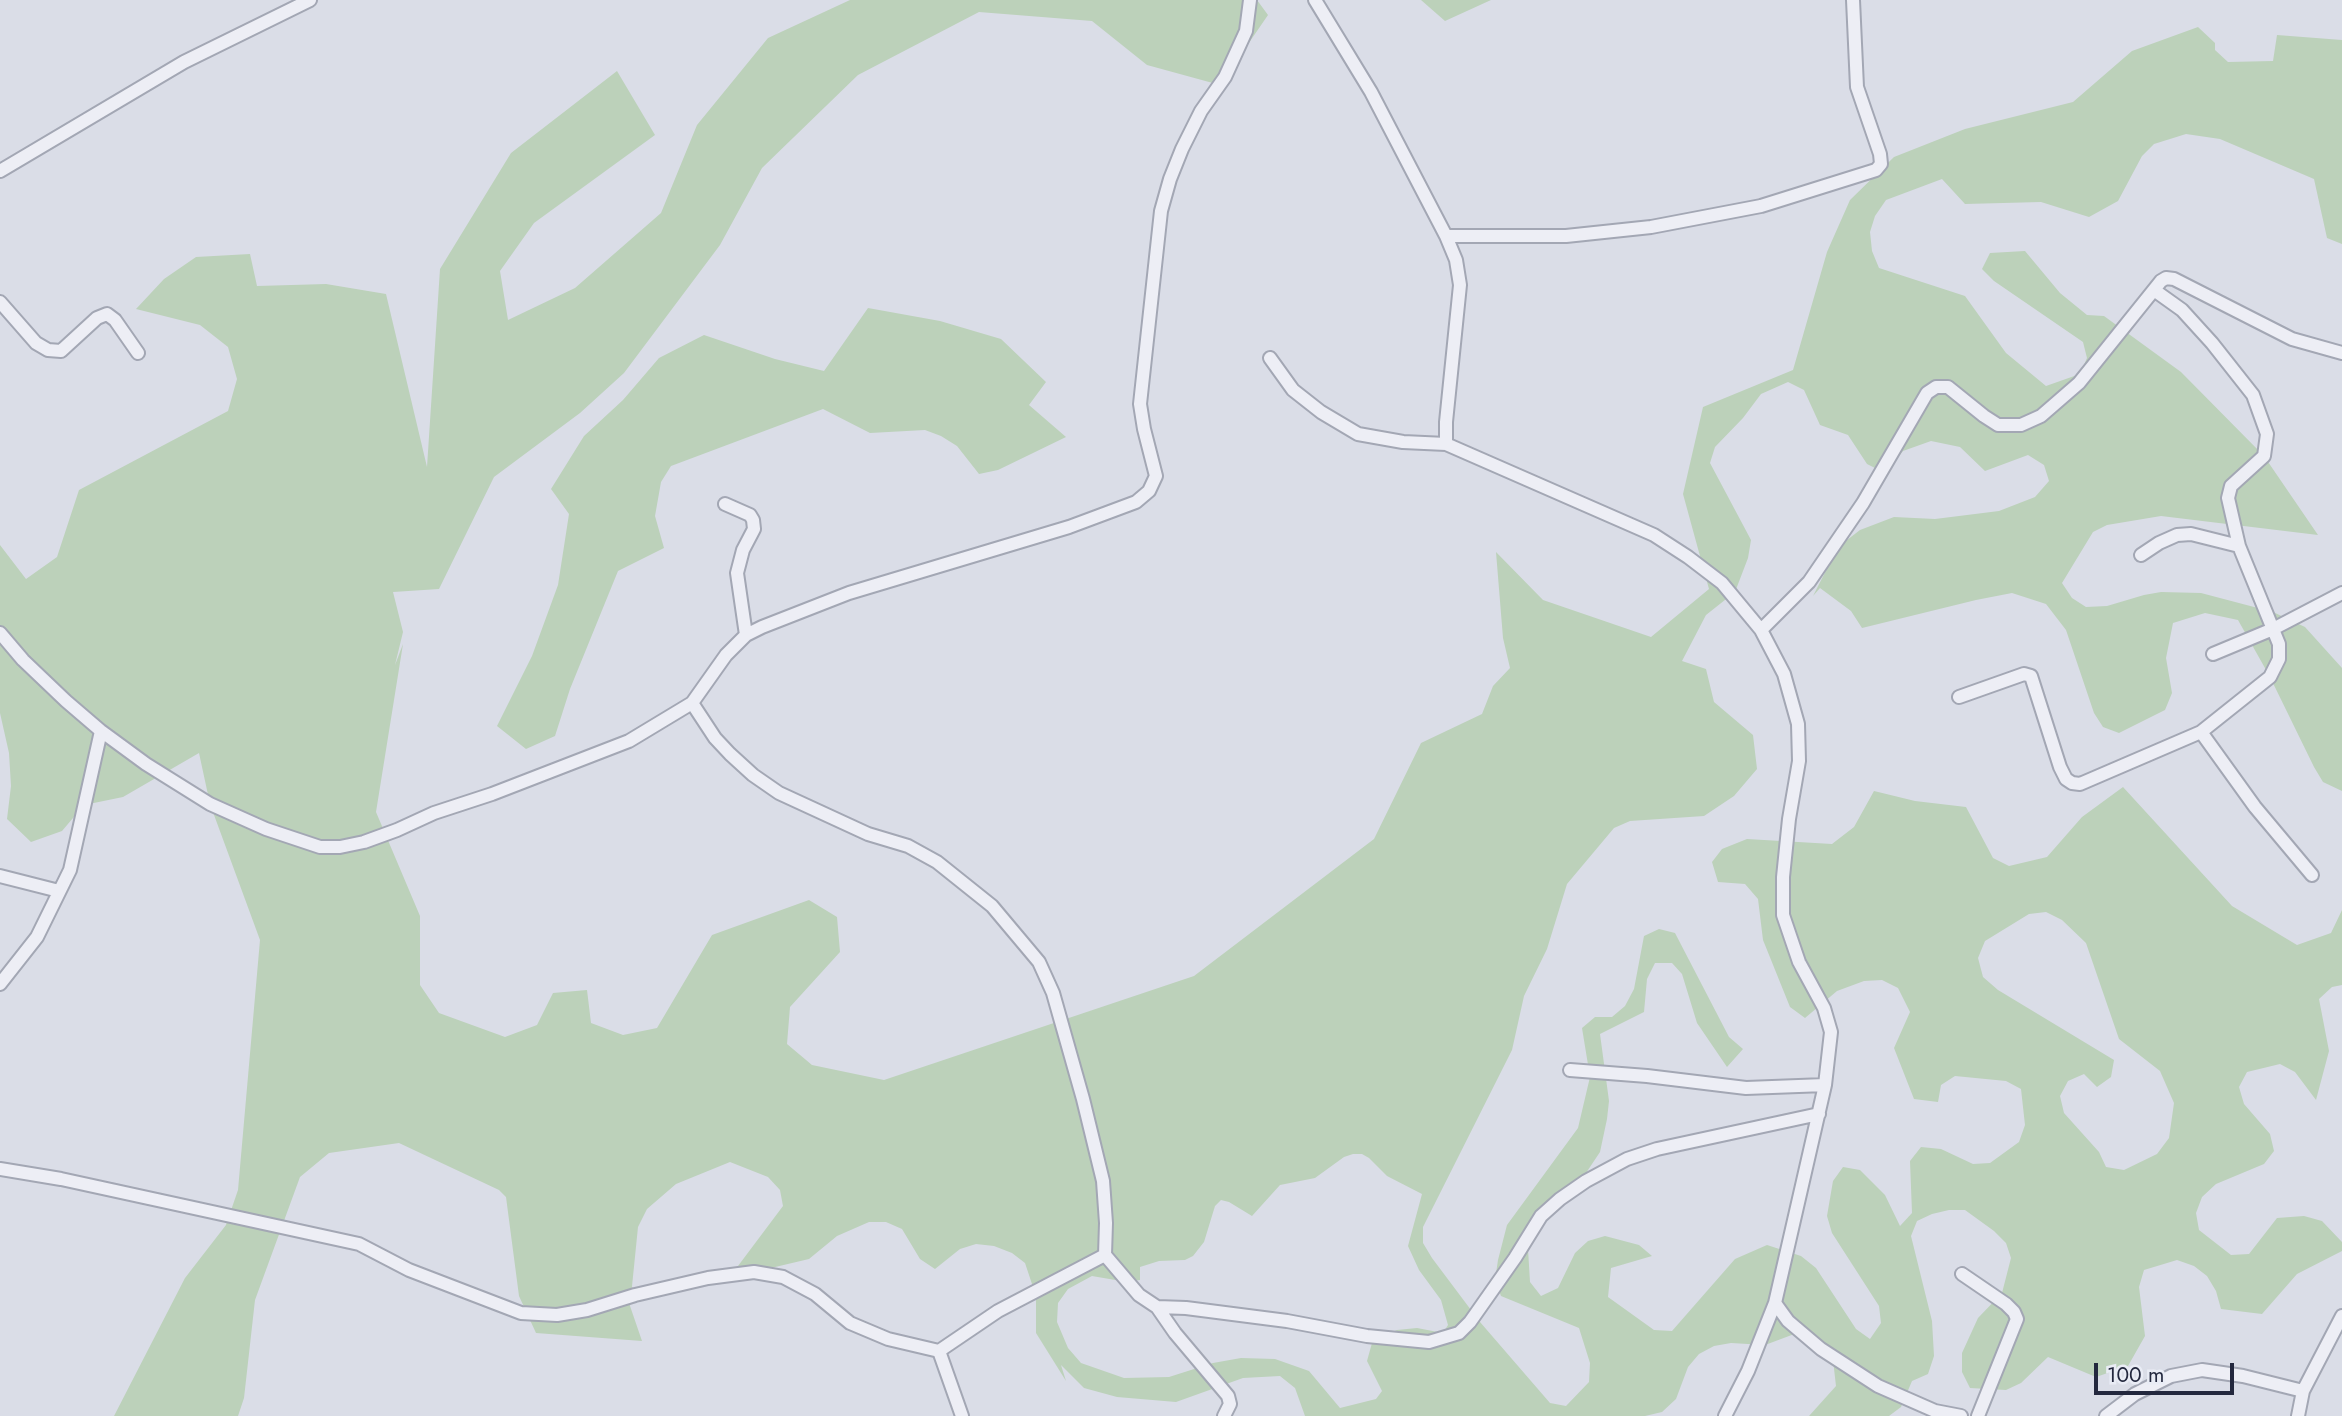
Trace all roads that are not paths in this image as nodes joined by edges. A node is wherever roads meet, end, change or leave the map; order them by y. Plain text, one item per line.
1 (310, 0) edge
2 (1250, 0) edge
3 (1315, 0) edge
4 (1853, 0) edge
5 (0, 171) edge
6 (1446, 236) junction
7 (2154, 290) junction
8 (0, 302) edge
9 (2342, 353) edge
10 (138, 354) dead end
11 (1270, 358) dead end
12 (1446, 444) junction
13 (725, 504) dead end
14 (2239, 545) junction
15 (2141, 555) dead end
16 (2342, 593) edge
17 (2273, 629) junction
18 (1761, 630) junction
19 (0, 633) edge
20 (746, 635) junction
21 (2213, 654) dead end
22 (1959, 697) dead end
23 (692, 703) junction
24 (101, 731) junction
25 (2201, 732) junction
26 (2312, 875) dead end
27 (0, 876) edge
28 (59, 891) junction
29 (0, 984) edge
30 (1570, 1070) dead end
31 (1825, 1085) junction
32 (1819, 1114) junction
33 (0, 1169) edge
34 (1105, 1255) junction
35 (1962, 1274) dead end
36 (1774, 1303) junction
37 (1157, 1307) junction
38 (2342, 1316) edge
39 (1788, 1321) junction
40 (1765, 1331) junction
41 (939, 1352) junction
42 (2303, 1391) junction
43 (962, 1416) edge
44 (1224, 1416) edge
45 (1725, 1416) edge
46 (1961, 1416) edge
47 (1978, 1416) edge
48 (2106, 1416) edge
49 (2298, 1416) edge

1 - 5 street
2 - 20 street
3 - 6 street
4 - 6 street
6 - 12 street
7 - 9 street
7 - 14 street
7 - 18 street
8 - 10 street
11 - 12 street
12 - 18 street
13 - 20 street
14 - 15 street
14 - 17 street
16 - 17 street
17 - 21 street
17 - 25 street
18 - 31 street
19 - 24 street
20 - 23 street
22 - 25 street
23 - 24 street
23 - 34 street
24 - 28 street
25 - 26 street
27 - 28 street
28 - 29 street
30 - 31 street
31 - 32 street
32 - 36 street
32 - 37 street
33 - 41 street
34 - 37 street
34 - 41 street
35 - 47 street
36 - 39 street
36 - 40 street
37 - 44 street
38 - 42 street
39 - 40 street
39 - 46 street
40 - 45 street
41 - 43 street
42 - 48 street
42 - 49 street

